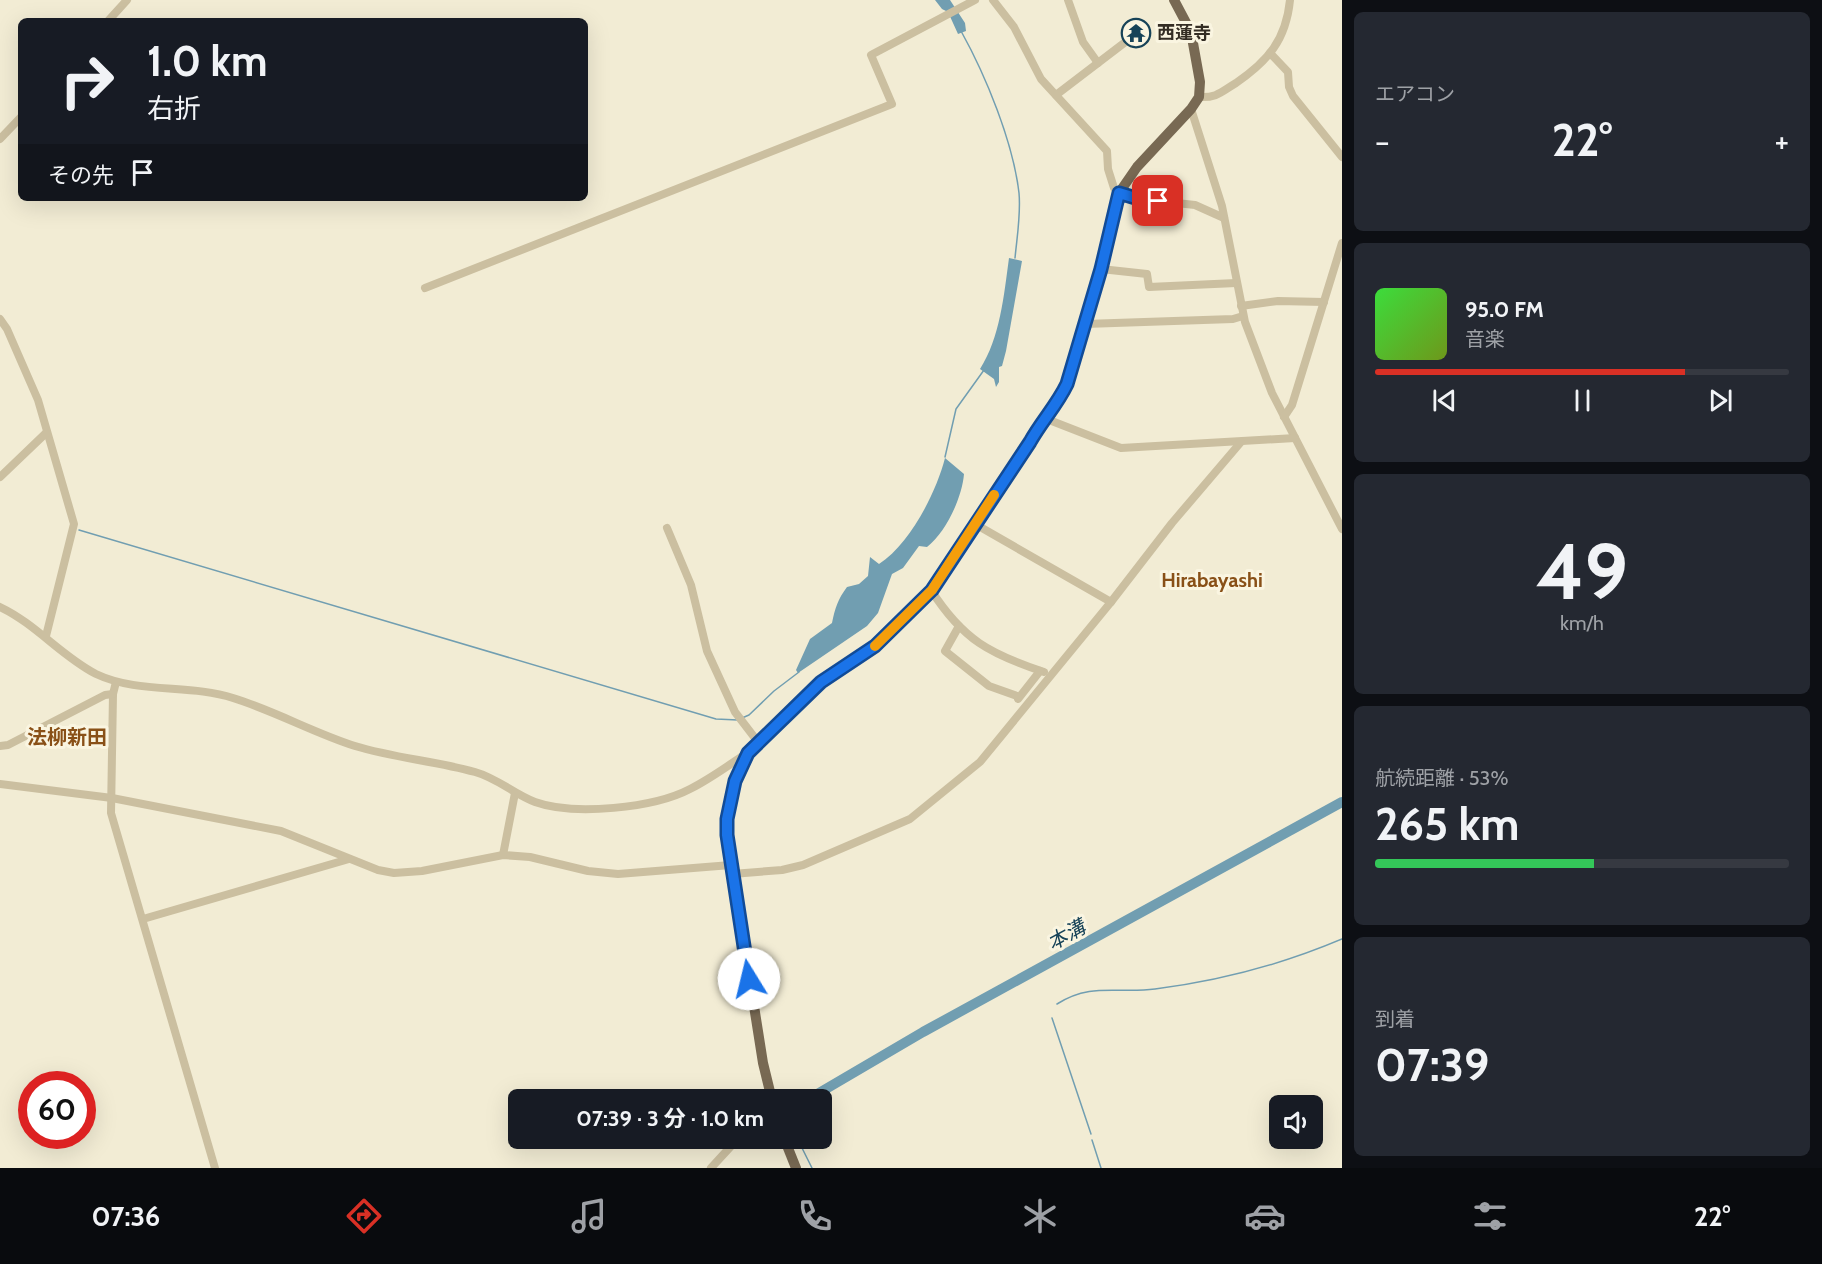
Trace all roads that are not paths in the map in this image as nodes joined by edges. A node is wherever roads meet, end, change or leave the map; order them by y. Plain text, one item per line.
1 (127, 0) edge
2 (975, 0) edge
3 (993, 0) edge
4 (1068, 0) edge
5 (1174, 0) edge
6 (1290, 0) edge
7 (111, 18) edge
8 (1128, 40) dead end
9 (1270, 53) junction
10 (1098, 63) junction
11 (1056, 95) junction
12 (1199, 97) junction
13 (1191, 109) junction
14 (18, 120) edge
15 (0, 140) edge
16 (1342, 157) edge
17 (1119, 193) junction
18 (1224, 218) junction
19 (1342, 243) edge
20 (1340, 257) edge
21 (1101, 269) junction
22 (1236, 284) junction
23 (425, 288) dead end
24 (1324, 302) junction
25 (1241, 306) junction
26 (1243, 316) junction
27 (0, 319) edge
28 (1085, 324) junction
29 (1284, 417) junction
30 (1044, 418) junction
31 (46, 433) junction
32 (1295, 438) junction
33 (1240, 442) junction
34 (0, 477) edge
35 (975, 524) junction
36 (667, 528) dead end
37 (1342, 529) edge
38 (932, 590) junction
39 (1112, 602) junction
40 (0, 607) edge
41 (959, 626) junction
42 (46, 636) junction
43 (1040, 671) junction
44 (1051, 675) junction
45 (116, 682) junction
46 (113, 694) junction
47 (758, 742) junction
48 (0, 746) edge
49 (748, 753) junction
50 (0, 784) edge
51 (515, 793) junction
52 (112, 798) junction
53 (502, 855) junction
54 (350, 858) junction
55 (731, 869) junction
56 (143, 919) junction
57 (769, 1089) edge
58 (728, 1149) edge
59 (788, 1149) edge
60 (215, 1168) edge
61 (711, 1168) edge
62 (796, 1168) edge

1 - 7 street
2 - 23 street
3 - 11 street
4 - 10 street
5 - 12 main road
6 - 9 street
8 - 10 street
9 - 12 street
9 - 16 street
10 - 11 street
11 - 17 street
12 - 13 main road
13 - 17 main road
13 - 18 street
14 - 15 street
17 - 18 street
17 - 21 main road
18 - 22 street
19 - 20 street
20 - 24 street
21 - 22 street
21 - 28 main road
22 - 25 street
24 - 25 street
24 - 29 street
25 - 26 street
26 - 28 street
26 - 29 street
27 - 31 street
28 - 30 main road
29 - 32 street
30 - 33 street
30 - 35 main road
31 - 34 street
31 - 42 street
32 - 33 street
32 - 37 street
33 - 39 street
35 - 38 main road
35 - 39 street
36 - 47 street
38 - 41 street
38 - 47 main road
39 - 44 street
40 - 42 street
41 - 43 street
41 - 43 street
42 - 45 street
43 - 44 street
44 - 55 street
45 - 46 street
45 - 51 street
46 - 48 street
46 - 52 street
47 - 49 main road
49 - 51 street
49 - 55 main road
50 - 52 street
51 - 53 street
52 - 54 street
52 - 56 street
53 - 54 street
53 - 55 street
54 - 56 street
55 - 57 main road
56 - 60 street
58 - 61 street
59 - 62 main road

